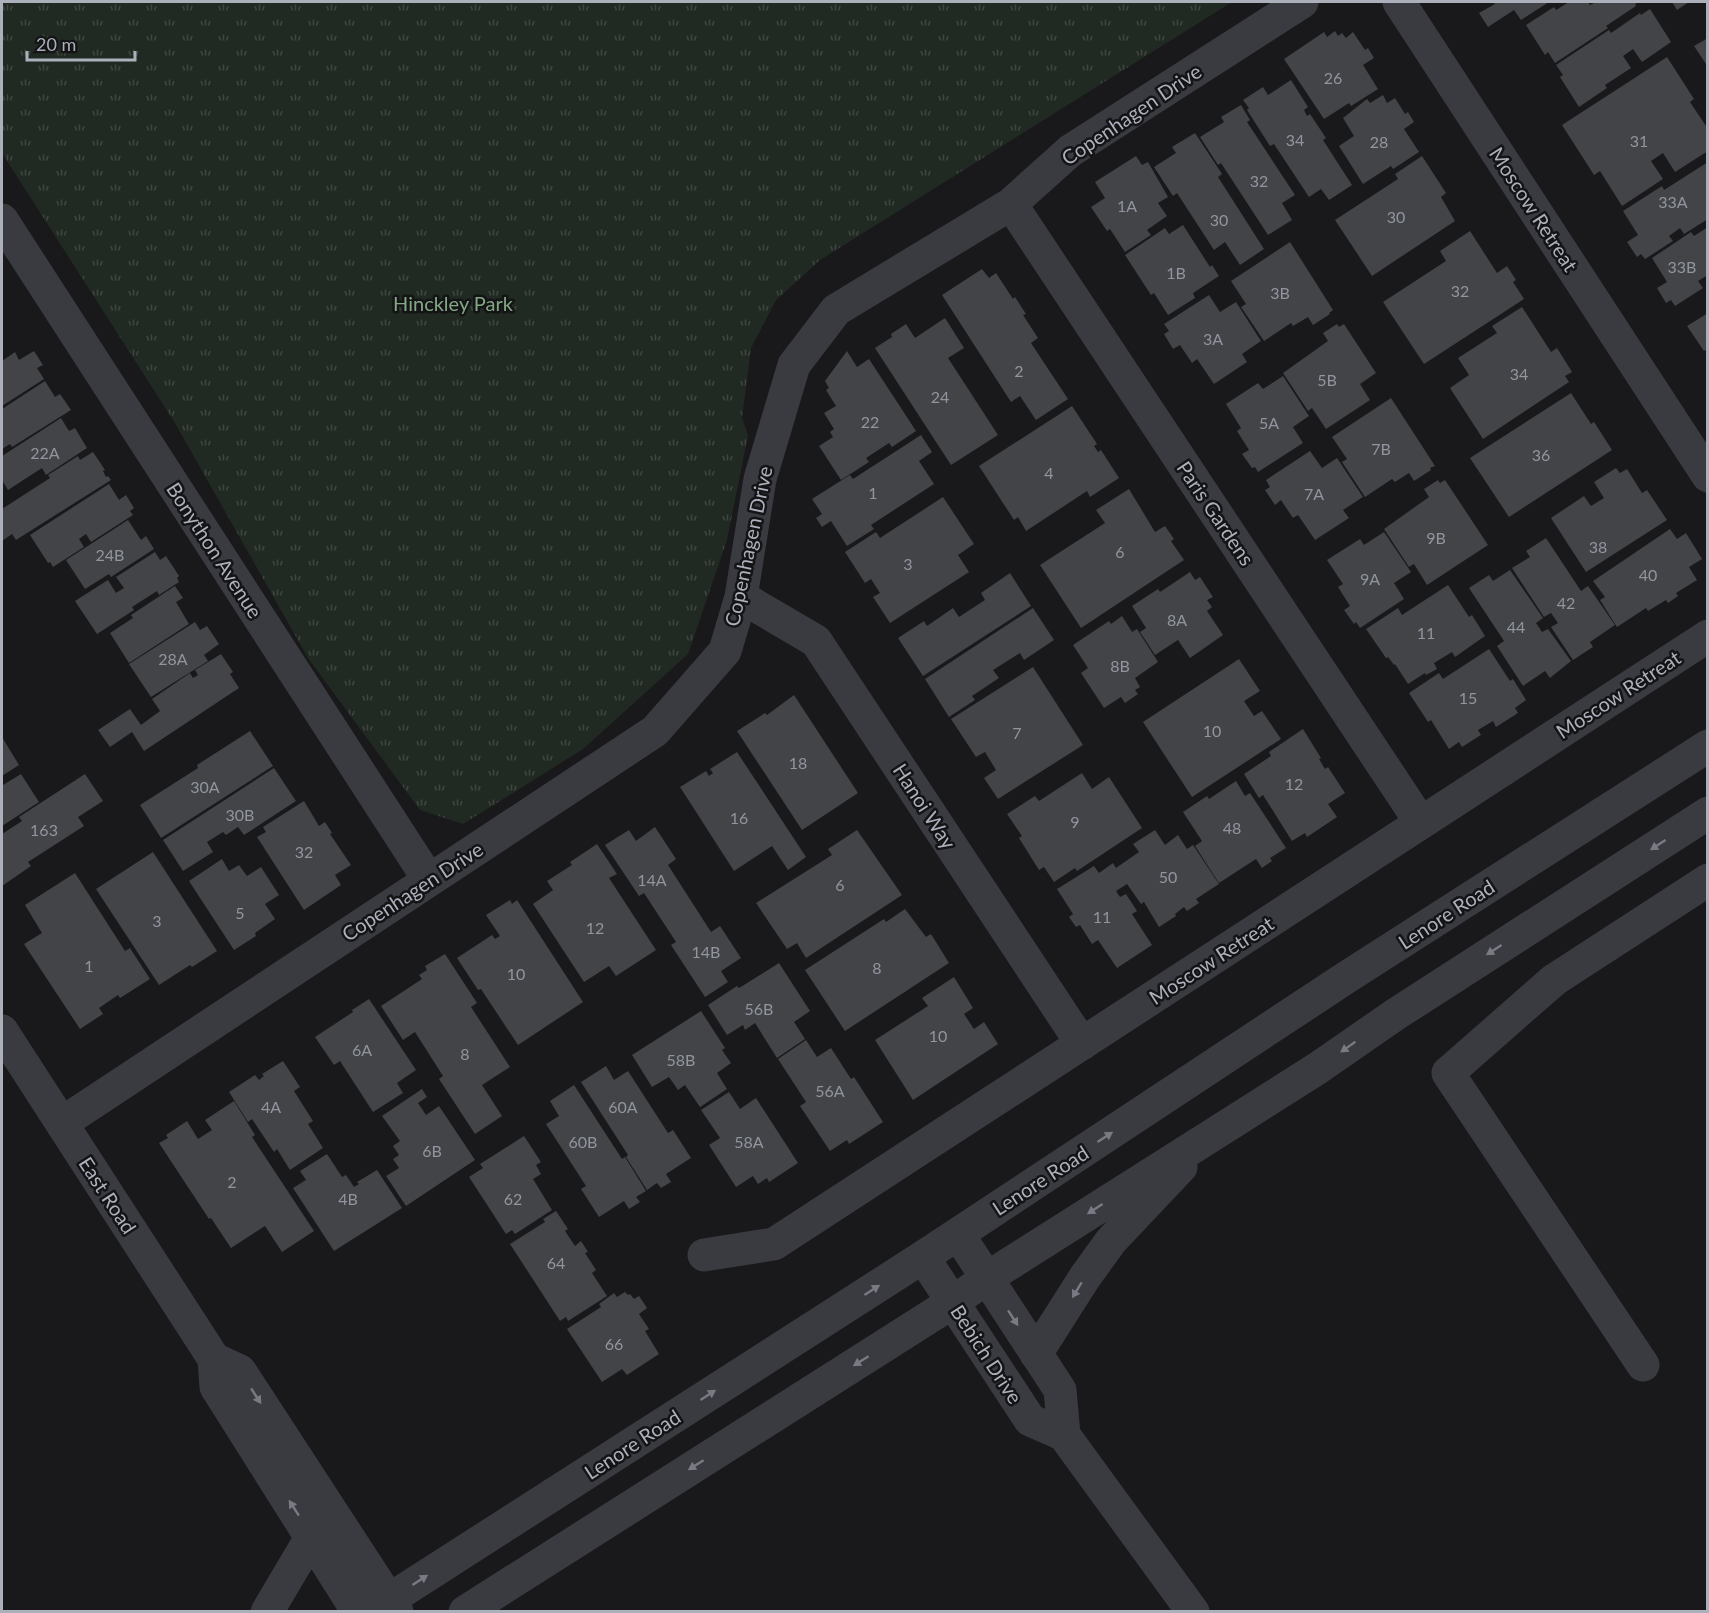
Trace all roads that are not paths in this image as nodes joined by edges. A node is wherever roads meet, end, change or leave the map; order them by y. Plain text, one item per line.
1 (1302, 2) edge
2 (1399, 2) edge
3 (1011, 204) junction
4 (2, 220) edge
5 (1707, 476) edge
6 (741, 597) junction
7 (1707, 636) edge
8 (1707, 746) edge
9 (1707, 813) edge
10 (1421, 823) junction
11 (429, 880) junction
12 (1707, 880) edge
13 (2, 1031) edge
14 (1082, 1044) junction
15 (62, 1123) junction
16 (1211, 1135) junction
17 (958, 1234) junction
18 (704, 1255) dead end
19 (923, 1257) junction
20 (987, 1278) junction
21 (953, 1302) junction
22 (1036, 1354) junction
23 (214, 1359) junction
24 (1643, 1365) dead end
25 (1064, 1435) junction
26 (312, 1536) junction
27 (385, 1608) edge
28 (267, 1611) edge
29 (358, 1611) edge
30 (465, 1611) edge
31 (1193, 1611) edge

1 - 3 street, Copenhagen Drive
2 - 5 street, Moscow Retreat
3 - 6 street, Copenhagen Drive
3 - 10 street, Paris Gardens
4 - 11 street, Bonython Avenue
6 - 11 street, Copenhagen Drive
6 - 14 street, Hanoi Way
7 - 10 street, Moscow Retreat
17 -> 8 street, Lenore Road
9 -> 16 street
10 - 14 street, Moscow Retreat
11 - 15 street, Copenhagen Drive
12 - 24 street
13 - 15 street, East Road
14 - 18 street, Moscow Retreat
15 - 23 street, East Road
16 -> 20 street
16 -> 22 street
17 - 19 street, Lenore Road
17 - 20 street
19 - 21 street, Bebich Drive
27 -> 19 street, Lenore Road
20 - 21 street
20 -> 22 street
21 - 25 street, Bebich Drive
21 -> 30 street
22 - 25 street
26 -> 23 street, East Road
23 -> 27 street
25 - 31 street, Bebich Drive
26 - 28 street
26 - 29 street, East Road

